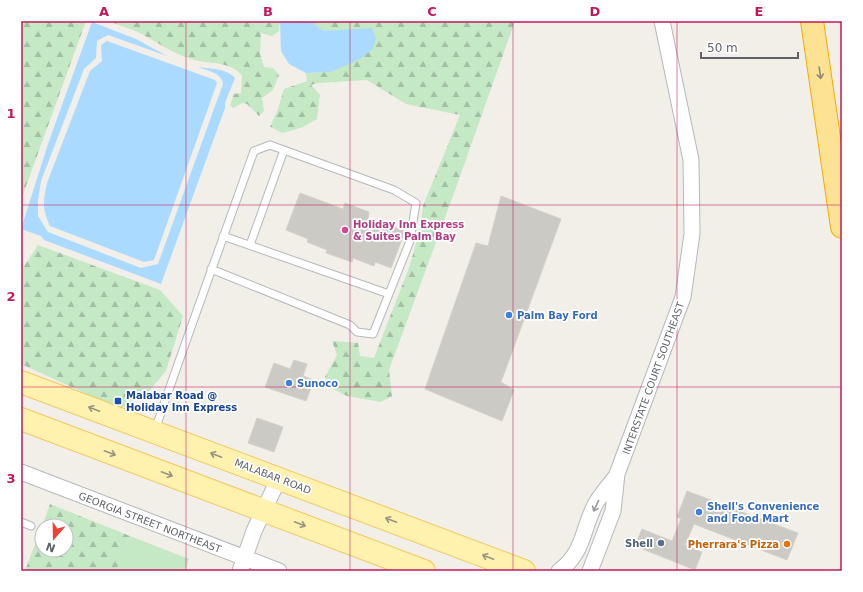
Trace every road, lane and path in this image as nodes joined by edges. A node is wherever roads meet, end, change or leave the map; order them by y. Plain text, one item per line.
1 (662, 21) edge
2 (812, 21) edge
3 (284, 150) junction
4 (842, 226) edge
5 (223, 236) junction
6 (250, 246) junction
7 (211, 270) junction
8 (389, 294) junction
9 (21, 382) edge
10 (21, 419) edge
11 (154, 432) junction
12 (21, 472) edge
13 (617, 474) junction
14 (279, 478) junction
15 (264, 511) junction
16 (21, 522) edge
17 (31, 526) dead end
18 (242, 564) edge
19 (279, 571) edge
20 (424, 571) edge
21 (524, 571) edge
22 (559, 571) edge
23 (590, 571) edge

1 - 13 street, INTERSTATE COURT SOUTHEAST
2 -> 4 highway
3 - 5 lane
3 - 6 lane
3 - 8 lane
5 - 6 lane
5 - 7 lane
6 - 8 lane
7 - 8 lane
7 - 11 lane
11 -> 9 main road, MALABAR ROAD
10 -> 15 main road
14 -> 11 main road, MALABAR ROAD
12 - 18 street, GEORGIA STREET NORTHEAST
13 -> 22 street, INTERSTATE COURT SOUTHEAST
13 - 23 street, INTERSTATE COURT SOUTHEAST
14 - 15 street
21 -> 14 main road, MALABAR ROAD
15 - 18 street
15 -> 20 main road
16 - 17 lane
18 - 19 street, GEORGIA STREET NORTHEAST

